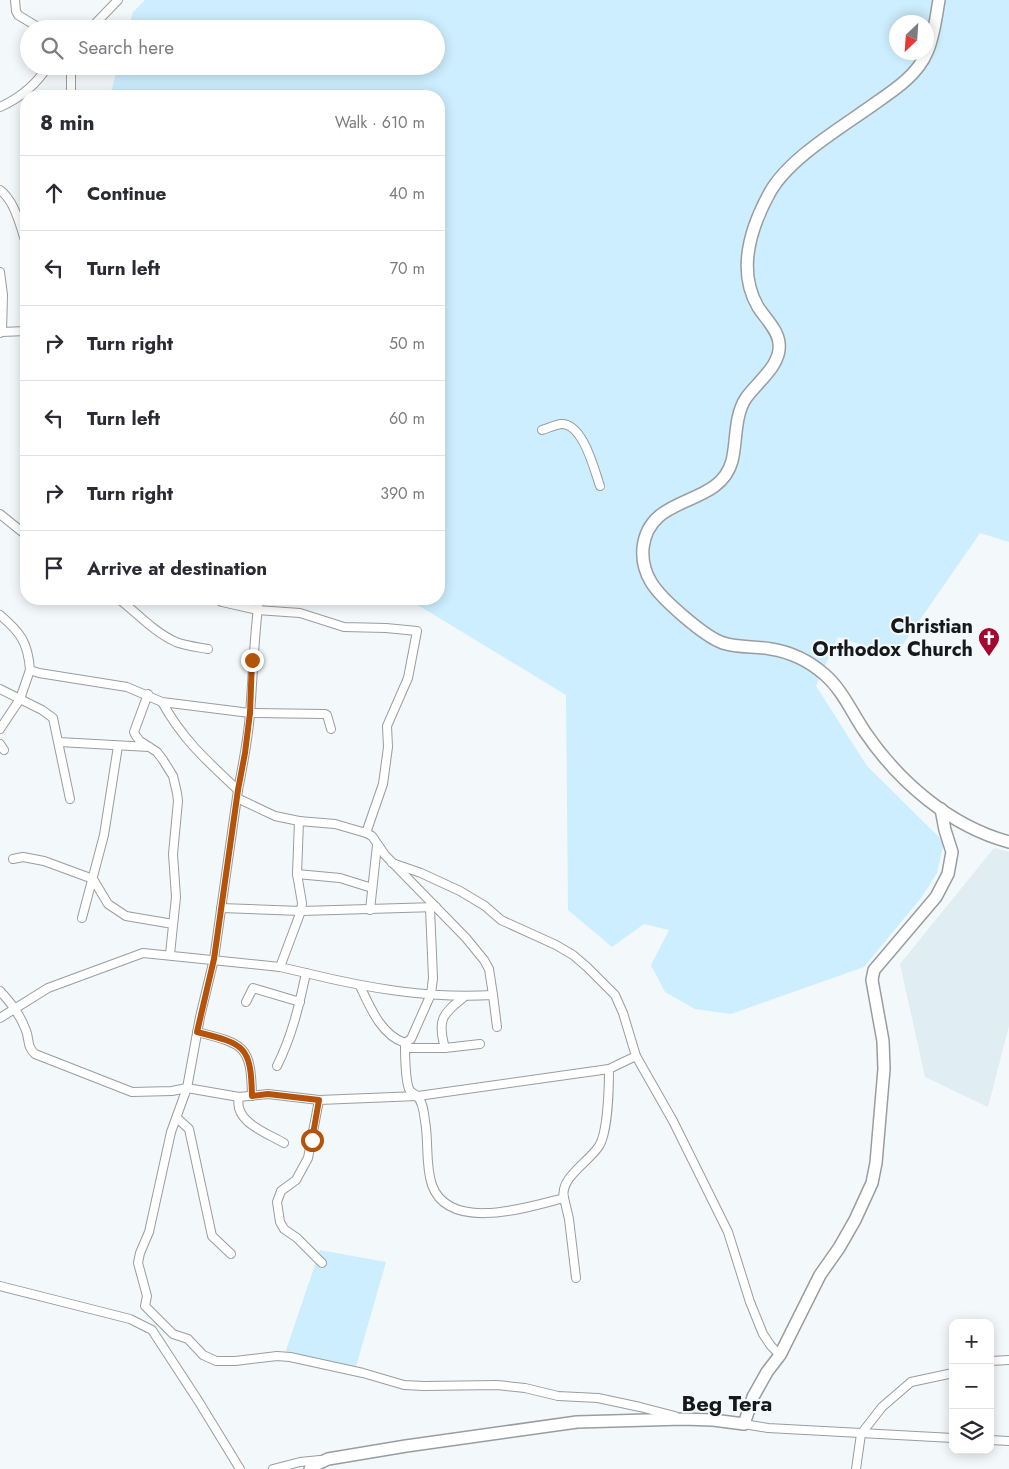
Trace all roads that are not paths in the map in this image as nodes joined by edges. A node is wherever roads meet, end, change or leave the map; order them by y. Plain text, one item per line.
1 (15, 0) edge
2 (118, 0) edge
3 (939, 0) edge
4 (27, 20) edge
5 (99, 20) edge
6 (43, 75) edge
7 (71, 75) edge
8 (28, 90) edge
9 (71, 90) edge
10 (20, 95) edge
11 (0, 107) edge
12 (0, 190) edge
13 (20, 226) edge
14 (0, 272) edge
15 (20, 330) edge
16 (1, 332) edge
17 (542, 430) dead end
18 (600, 486) dead end
19 (0, 514) edge
20 (20, 530) edge
21 (126, 605) edge
22 (235, 605) edge
23 (258, 605) edge
24 (257, 610) junction
25 (0, 614) edge
26 (208, 649) dead end
27 (30, 670) junction
28 (0, 689) edge
29 (148, 694) junction
30 (20, 699) junction
31 (162, 702) junction
32 (250, 713) junction
33 (331, 729) dead end
34 (0, 730) edge
35 (59, 742) junction
36 (118, 746) junction
37 (150, 747) junction
38 (238, 794) junction
39 (70, 799) dead end
40 (941, 809) junction
41 (299, 821) junction
42 (366, 833) junction
43 (1009, 842) edge
44 (377, 845) junction
45 (14, 859) dead end
46 (392, 863) junction
47 (297, 874) junction
48 (93, 879) junction
49 (372, 888) junction
50 (221, 908) junction
51 (433, 908) junction
52 (370, 910) junction
53 (301, 911) junction
54 (82, 918) dead end
55 (173, 924) junction
56 (170, 954) junction
57 (214, 959) junction
58 (280, 966) junction
59 (306, 973) junction
60 (360, 986) junction
61 (0, 991) edge
62 (431, 994) junction
63 (493, 995) junction
64 (464, 997) junction
65 (246, 1002) dead end
66 (300, 1002) junction
67 (16, 1008) junction
68 (0, 1018) edge
69 (498, 1026) dead end
70 (197, 1032) junction
71 (480, 1044) dead end
72 (405, 1046) junction
73 (445, 1048) junction
74 (636, 1056) junction
75 (277, 1066) dead end
76 (609, 1069) junction
77 (187, 1088) junction
78 (252, 1096) junction
79 (418, 1096) junction
80 (239, 1097) junction
81 (319, 1100) junction
82 (176, 1118) junction
83 (284, 1143) dead end
84 (564, 1198) junction
85 (231, 1254) dead end
86 (322, 1262) dead end
87 (576, 1278) dead end
88 (0, 1286) edge
89 (780, 1355) junction
90 (1009, 1360) edge
91 (994, 1361) edge
92 (949, 1374) edge
93 (683, 1419) junction
94 (744, 1424) junction
95 (861, 1434) junction
96 (949, 1438) edge
97 (994, 1440) edge
98 (1009, 1442) edge
99 (328, 1459) junction
100 (855, 1468) edge
101 (240, 1469) edge
102 (273, 1469) edge
103 (310, 1469) edge

1 - 4 street
2 - 5 street
3 - 40 main road
6 - 8 street
7 - 9 street
10 - 11 street
12 - 13 street
14 - 16 street
15 - 16 street
17 - 18 street
19 - 20 street
21 - 26 street
22 - 24 street
23 - 24 street
24 - 32 street
24 - 42 street
25 - 27 street
27 - 29 street
27 - 30 street
28 - 30 street
29 - 31 street
29 - 37 street
30 - 34 street
30 - 35 street
31 - 32 street
31 - 38 street
32 - 33 street
32 - 38 street
35 - 36 street
35 - 39 street
36 - 37 street
36 - 48 street
37 - 55 street
38 - 41 street
38 - 50 street
40 - 43 main road
40 - 89 main road
41 - 42 street
41 - 47 street
42 - 44 street
44 - 46 street
44 - 49 street
45 - 48 street
46 - 51 street
46 - 74 street
47 - 49 street
47 - 53 street
48 - 54 street
48 - 55 street
49 - 52 street
50 - 53 street
50 - 57 street
51 - 52 street
51 - 62 street
51 - 63 street
52 - 53 street
53 - 58 street
55 - 56 street
56 - 57 street
56 - 67 street
57 - 58 street
57 - 70 street
58 - 59 street
59 - 60 street
59 - 66 street
60 - 62 street
60 - 72 street
61 - 67 street
62 - 64 street
62 - 72 street
63 - 64 street
63 - 69 street
64 - 73 street
65 - 66 street
66 - 75 street
67 - 68 street
67 - 77 street
70 - 77 street
70 - 78 street
71 - 73 street
72 - 73 street
72 - 79 street
74 - 76 street
74 - 89 street
76 - 79 street
76 - 84 street
77 - 80 street
77 - 82 street
78 - 80 street
78 - 81 street
79 - 81 street
79 - 84 street
80 - 83 street
81 - 86 street
82 - 85 street
82 - 93 street
84 - 87 street
88 - 101 street
89 - 94 main road
90 - 91 street
92 - 95 street
93 - 94 main road
93 - 99 main road
94 - 95 street
95 - 96 street
95 - 100 street
97 - 98 street
99 - 102 street
99 - 103 main road

